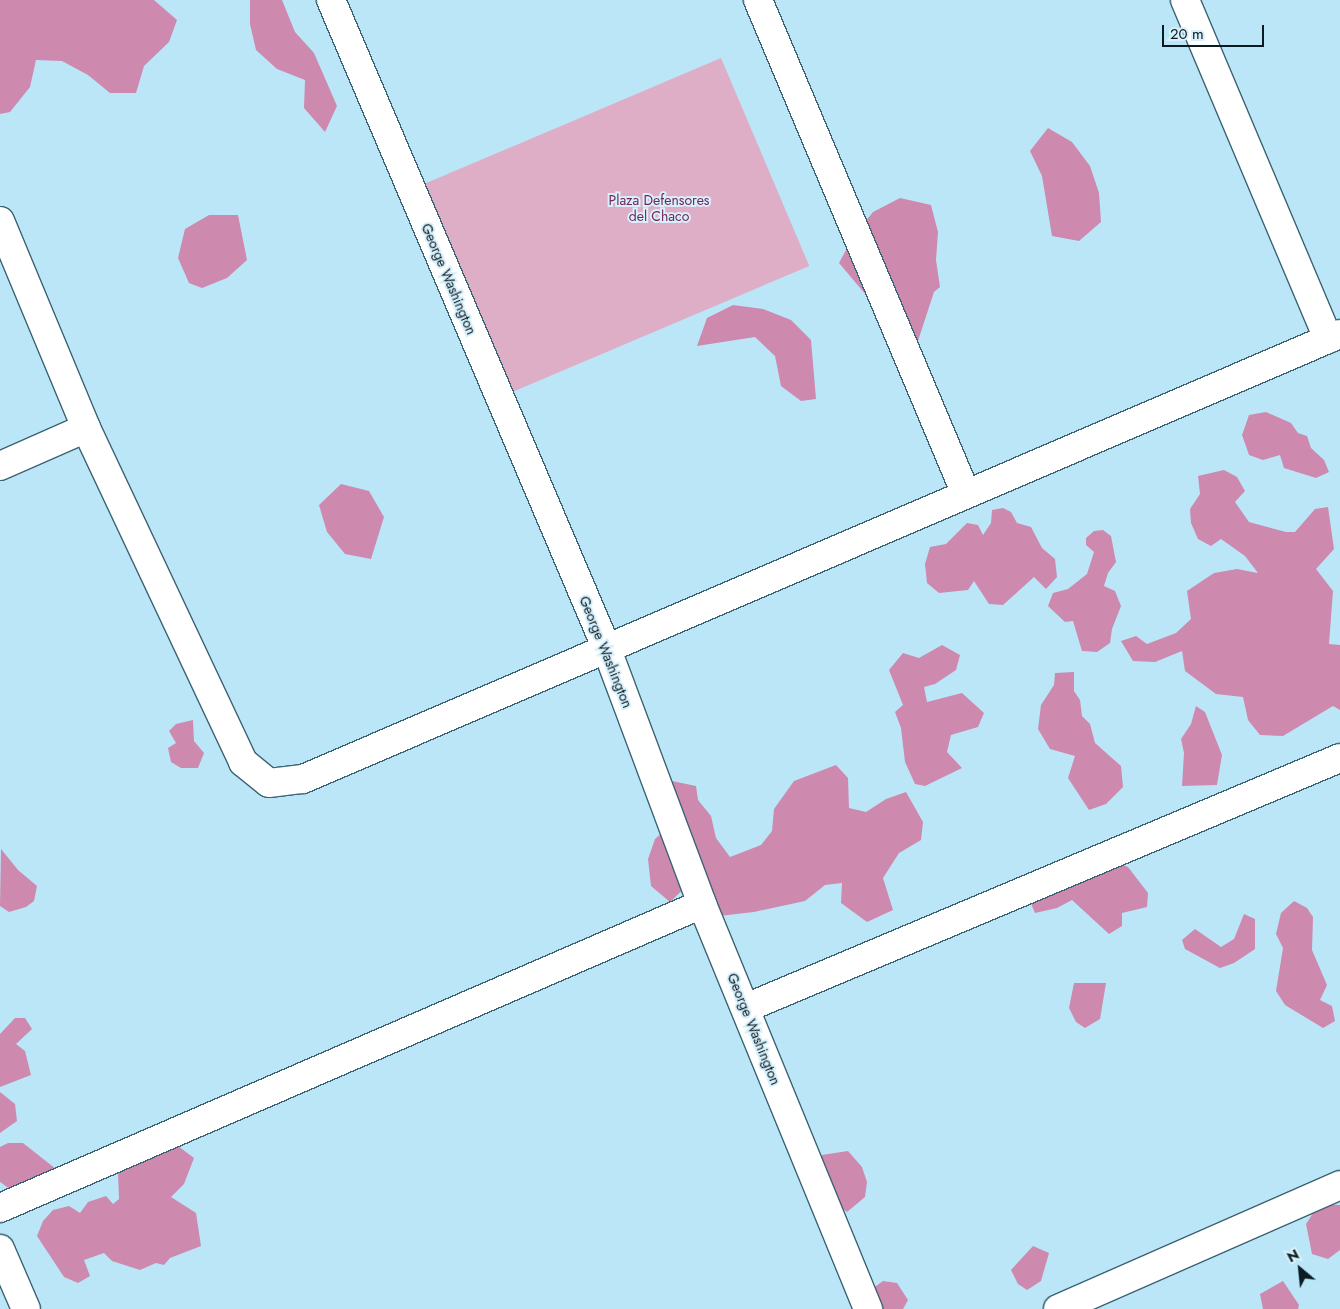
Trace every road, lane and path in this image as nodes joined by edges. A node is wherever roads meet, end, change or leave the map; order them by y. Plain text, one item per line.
1 (331, 0) edge
2 (758, 0) edge
3 (1185, 0) edge
4 (0, 221) edge
5 (1334, 337) edge
6 (86, 428) junction
7 (0, 466) edge
8 (966, 494) junction
9 (606, 647) junction
10 (1340, 758) edge
11 (702, 904) junction
12 (746, 1008) junction
13 (1340, 1185) edge
14 (0, 1208) edge
15 (0, 1249) edge
16 (26, 1309) edge
17 (868, 1309) edge
18 (1058, 1309) edge

1 - 9 street, George Washington
2 - 8 street
3 - 5 street
4 - 6 street
5 - 8 street
6 - 7 street
6 - 9 street
8 - 9 street
9 - 11 street, George Washington
10 - 12 street
11 - 12 street, George Washington
11 - 14 street
12 - 17 street, George Washington
13 - 18 street
15 - 16 street

